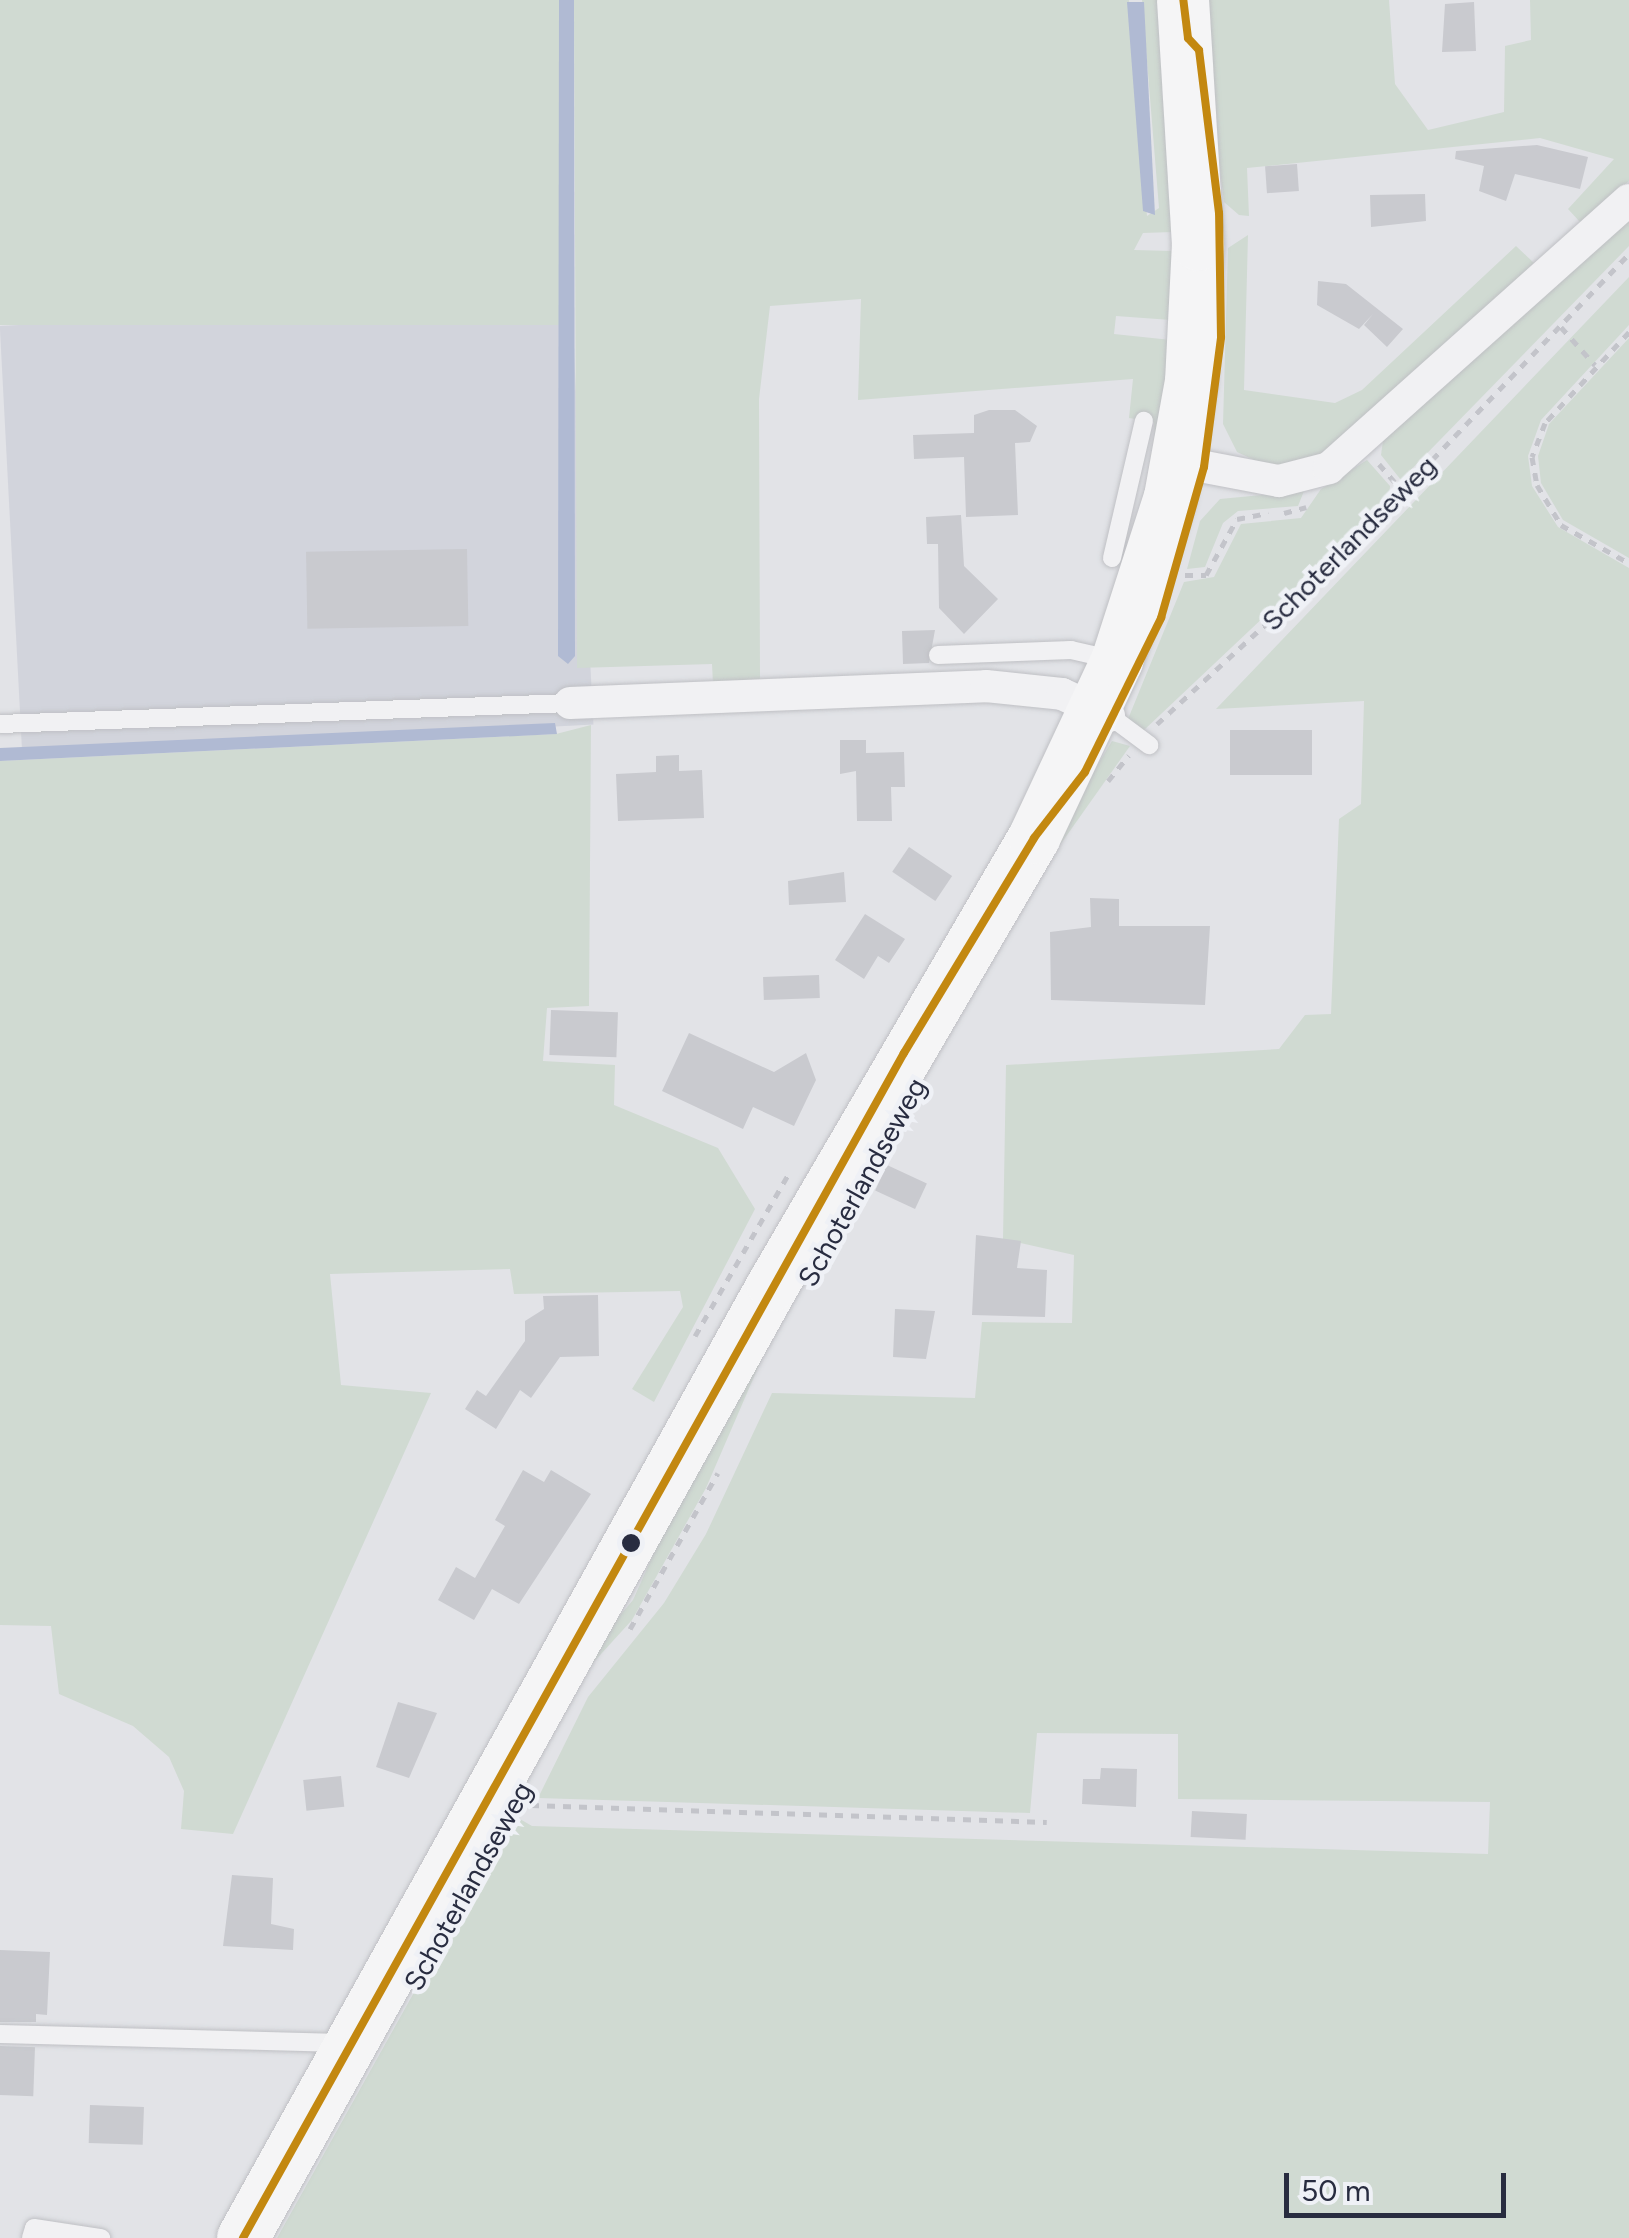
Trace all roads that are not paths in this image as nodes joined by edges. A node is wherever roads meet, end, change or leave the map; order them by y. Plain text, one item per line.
1 (1186, 19) edge
2 (1629, 200) edge
3 (1144, 421) dead end
4 (1174, 459) junction
5 (1155, 543) junction
6 (1112, 558) dead end
7 (938, 655) dead end
8 (1128, 665) junction
9 (570, 703) joint
10 (0, 724) edge
11 (1125, 728) junction
12 (0, 2034) edge
13 (348, 2043) junction
14 (31, 2238) edge
15 (101, 2238) edge
16 (243, 2238) edge

1 - 4 main road
2 - 4 street
3 - 4 lane, Schoterlandseweg
4 - 5 main road, Schoterlandseweg
4 - 8 main road, Schoterlandseweg
5 - 6 lane, Schoterlandseweg
5 - 8 main road, Schoterlandseweg
7 - 8 lane
8 - 11 main road, Schoterlandseweg
9 - 10 lane
9 - 11 street
11 - 13 main road, Schoterlandseweg
12 - 13 lane
13 - 16 main road, Schoterlandseweg
14 - 15 lane

